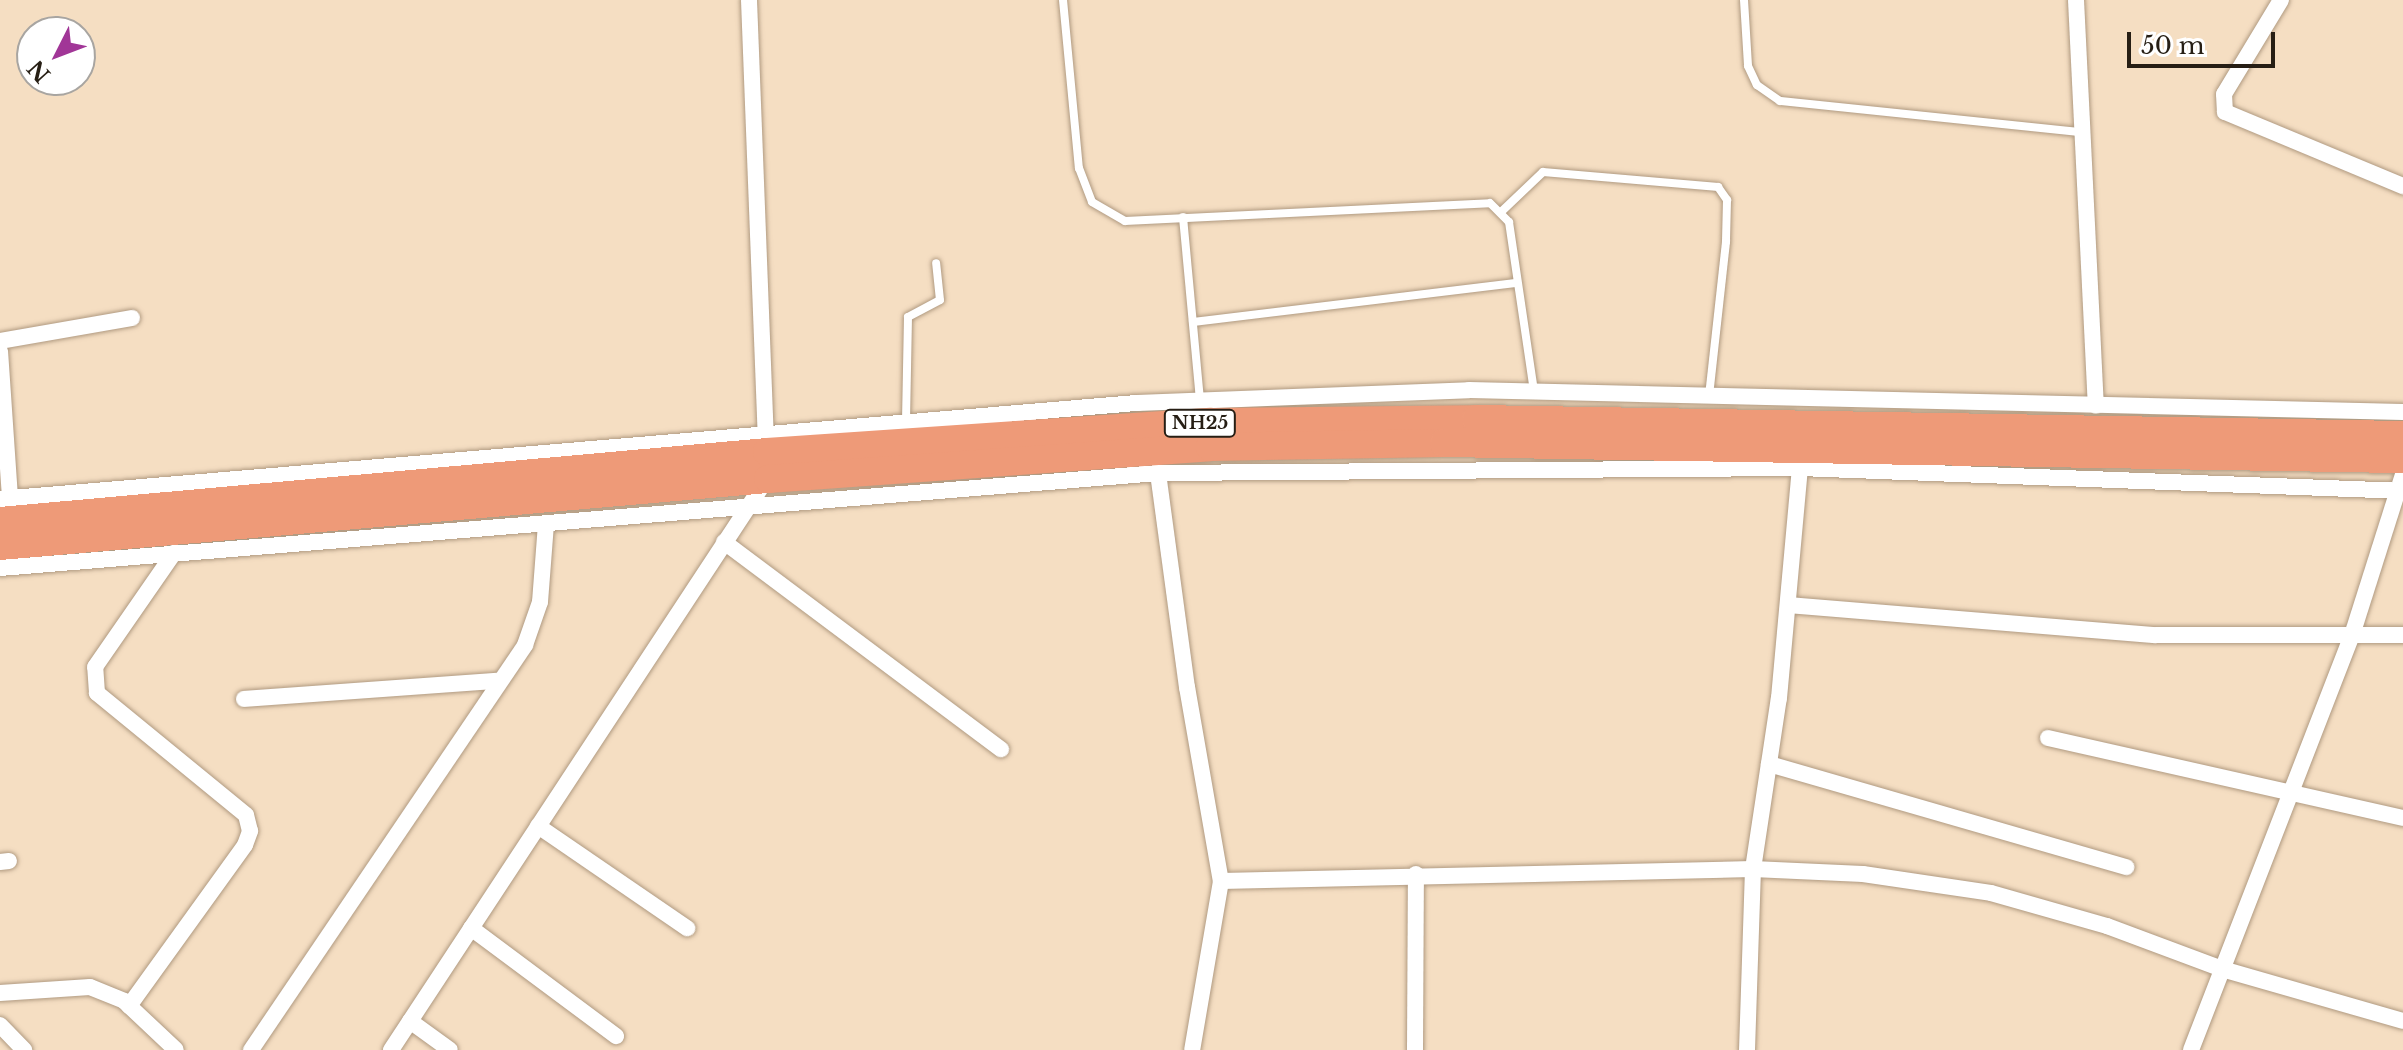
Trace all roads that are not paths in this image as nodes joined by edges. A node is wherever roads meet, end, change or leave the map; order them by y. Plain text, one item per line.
1 (749, 0) edge
2 (1063, 0) edge
3 (1744, 0) edge
4 (2076, 0) edge
5 (2281, 0) edge
6 (2083, 132) junction
7 (2403, 186) edge
8 (1501, 212) junction
9 (1183, 217) junction
10 (936, 263) dead end
11 (1516, 283) junction
12 (132, 318) dead end
13 (1193, 322) junction
14 (0, 341) edge
15 (0, 351) edge
16 (1534, 392) junction
17 (1708, 397) junction
18 (1200, 401) junction
19 (2096, 406) junction
20 (2403, 412) edge
21 (906, 421) junction
22 (2403, 435) edge
23 (767, 455) junction
24 (2403, 459) edge
25 (1800, 468) junction
26 (1158, 473) junction
27 (2403, 474) edge
28 (2400, 491) edge
29 (3, 506) edge
30 (748, 508) junction
31 (546, 524) junction
32 (724, 542) junction
33 (0, 546) edge
34 (174, 553) junction
35 (0, 568) edge
36 (1788, 605) junction
37 (2353, 632) junction
38 (2403, 635) edge
39 (496, 681) junction
40 (244, 699) dead end
41 (2048, 738) dead end
42 (1001, 749) dead end
43 (1769, 764) junction
44 (2290, 796) junction
45 (2403, 818) edge
46 (538, 826) junction
47 (2126, 867) dead end
48 (1753, 869) junction
49 (1416, 874) junction
50 (1221, 881) junction
51 (471, 928) junction
52 (687, 928) dead end
53 (2222, 969) junction
54 (0, 993) edge
55 (129, 1006) junction
56 (410, 1021) junction
57 (2403, 1021) edge
58 (0, 1025) edge
59 (616, 1036) dead end
60 (24, 1050) edge
61 (176, 1050) edge
62 (251, 1050) edge
63 (391, 1050) edge
64 (450, 1050) edge
65 (1192, 1050) edge
66 (1415, 1050) edge
67 (1747, 1050) edge
68 (2191, 1050) edge

1 - 23 street
2 - 9 lane
3 - 6 lane
4 - 6 street
5 - 7 street
6 - 19 street
8 - 9 lane
8 - 11 lane
8 - 17 lane
9 - 13 lane
10 - 21 lane
11 - 13 lane
11 - 16 lane
12 - 14 street
13 - 18 lane
15 - 29 street
16 - 17 street
16 - 18 street
17 - 19 street
18 - 21 street
19 - 20 street
21 - 23 street
22 - 23 highway, NH25
23 - 24 highway, NH25
23 - 29 highway, NH25
23 - 30 street
23 - 33 highway, NH25
25 - 26 street
25 - 28 street
25 - 36 street
26 - 30 street
26 - 50 street
27 - 28 street
28 - 37 street
30 - 31 street
30 - 32 street
31 - 34 street
31 - 39 street
32 - 42 street
32 - 46 street
34 - 35 street
34 - 55 street
36 - 37 street
36 - 43 street
37 - 38 street
37 - 44 street
39 - 40 street
39 - 62 street
41 - 44 street
43 - 47 street
43 - 48 street
44 - 45 street
44 - 53 street
46 - 51 street
46 - 52 street
48 - 49 street
48 - 53 street
48 - 67 street
49 - 50 street
49 - 66 street
50 - 65 street
51 - 56 street
51 - 59 street
53 - 57 street
53 - 68 street
54 - 55 street
55 - 61 street
56 - 63 street
56 - 64 street
58 - 60 street

